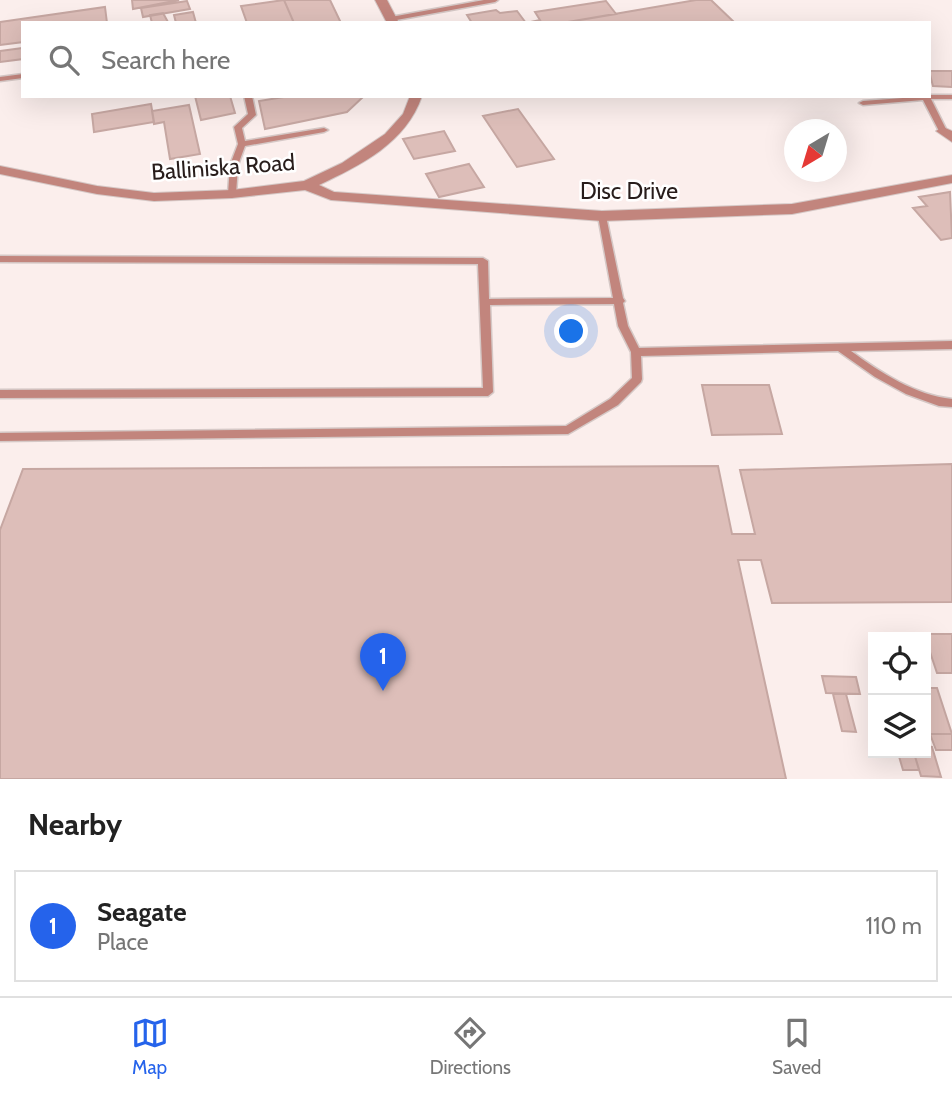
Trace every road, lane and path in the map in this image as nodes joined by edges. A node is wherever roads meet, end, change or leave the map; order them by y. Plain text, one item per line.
1 (381, 0) edge
2 (495, 0) edge
3 (392, 21) edge
4 (21, 76) edge
5 (0, 79) edge
6 (931, 97) edge
7 (952, 97) edge
8 (248, 98) edge
9 (415, 98) edge
10 (916, 98) edge
11 (927, 98) edge
12 (863, 103) dead end
13 (324, 130) dead end
14 (948, 134) edge
15 (242, 144) junction
16 (0, 170) edge
17 (952, 179) edge
18 (307, 185) junction
19 (232, 194) junction
20 (602, 216) junction
21 (0, 260) edge
22 (620, 301) junction
23 (485, 302) junction
24 (952, 345) edge
25 (841, 348) junction
26 (635, 352) junction
27 (0, 394) edge
28 (952, 404) edge
29 (0, 437) edge

1 - 3 street
2 - 3 lane
4 - 5 lane
6 - 7 lane
8 - 15 lane
9 - 18 street, Balliniska Road
10 - 12 lane
11 - 14 lane
13 - 15 lane
15 - 19 lane
16 - 19 street, Balliniska Road
17 - 20 street, Disc Drive
18 - 19 street, Balliniska Road
18 - 20 street, Disc Drive
20 - 22 lane
21 - 23 lane
22 - 23 lane
22 - 26 lane
23 - 27 lane
24 - 25 lane
25 - 26 lane
25 - 28 lane
26 - 29 lane

